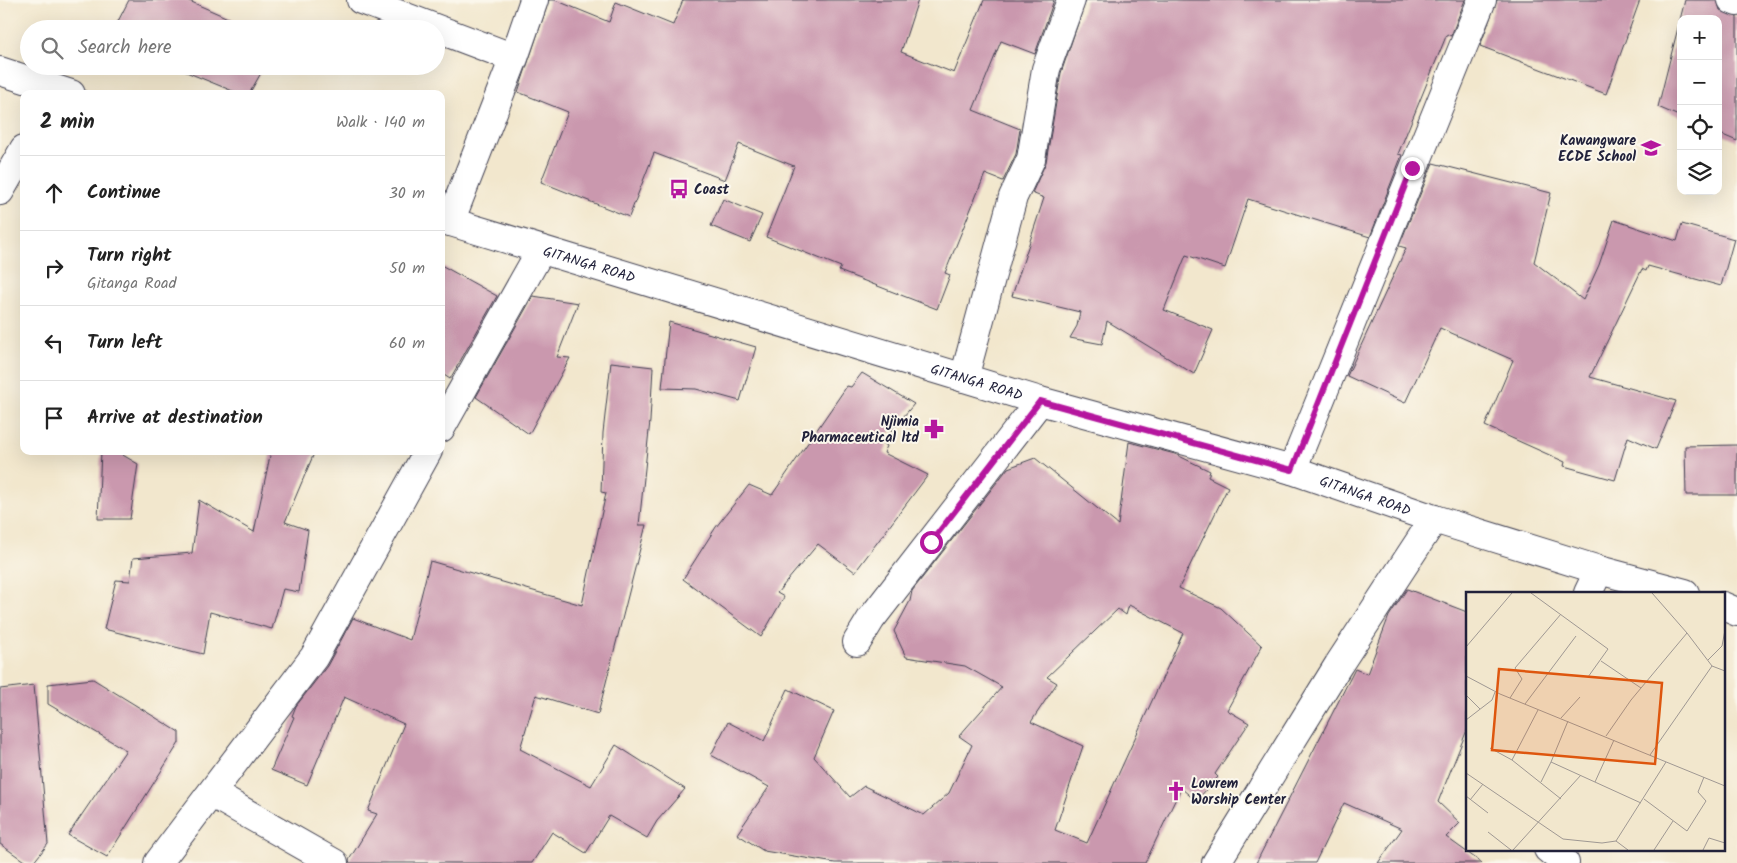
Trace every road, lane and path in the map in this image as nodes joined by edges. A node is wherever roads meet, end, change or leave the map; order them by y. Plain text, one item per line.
1 (361, 0) edge
2 (534, 0) edge
3 (1071, 0) edge
4 (1482, 0) edge
5 (1732, 0) edge
6 (1737, 2) edge
7 (414, 20) edge
8 (445, 32) edge
9 (514, 58) junction
10 (0, 71) edge
11 (55, 90) edge
12 (20, 156) edge
13 (0, 191) edge
14 (446, 220) edge
15 (540, 250) junction
16 (964, 378) junction
17 (1040, 401) junction
18 (445, 421) edge
19 (426, 455) edge
20 (1292, 470) junction
21 (1434, 518) junction
22 (1593, 582) edge
23 (1677, 592) edge
24 (1724, 606) edge
25 (1737, 612) edge
26 (857, 642) dead end
27 (211, 793) junction
28 (1549, 850) edge
29 (158, 863) edge
30 (334, 863) edge
31 (1216, 863) edge
32 (1565, 863) edge

1 - 7 street
2 - 9 street
3 - 16 street
4 - 20 street
5 - 6 street
8 - 9 street
9 - 14 street
10 - 11 street
12 - 13 street
14 - 15 street, GITANGA ROAD
15 - 16 street, GITANGA ROAD
15 - 18 street
16 - 17 street, GITANGA ROAD
17 - 20 street, GITANGA ROAD
17 - 26 street
19 - 27 street
20 - 21 street, GITANGA ROAD
21 - 22 street, GITANGA ROAD
21 - 31 street
22 - 23 street, GITANGA ROAD
24 - 25 street
27 - 29 street
27 - 30 street
28 - 32 street

